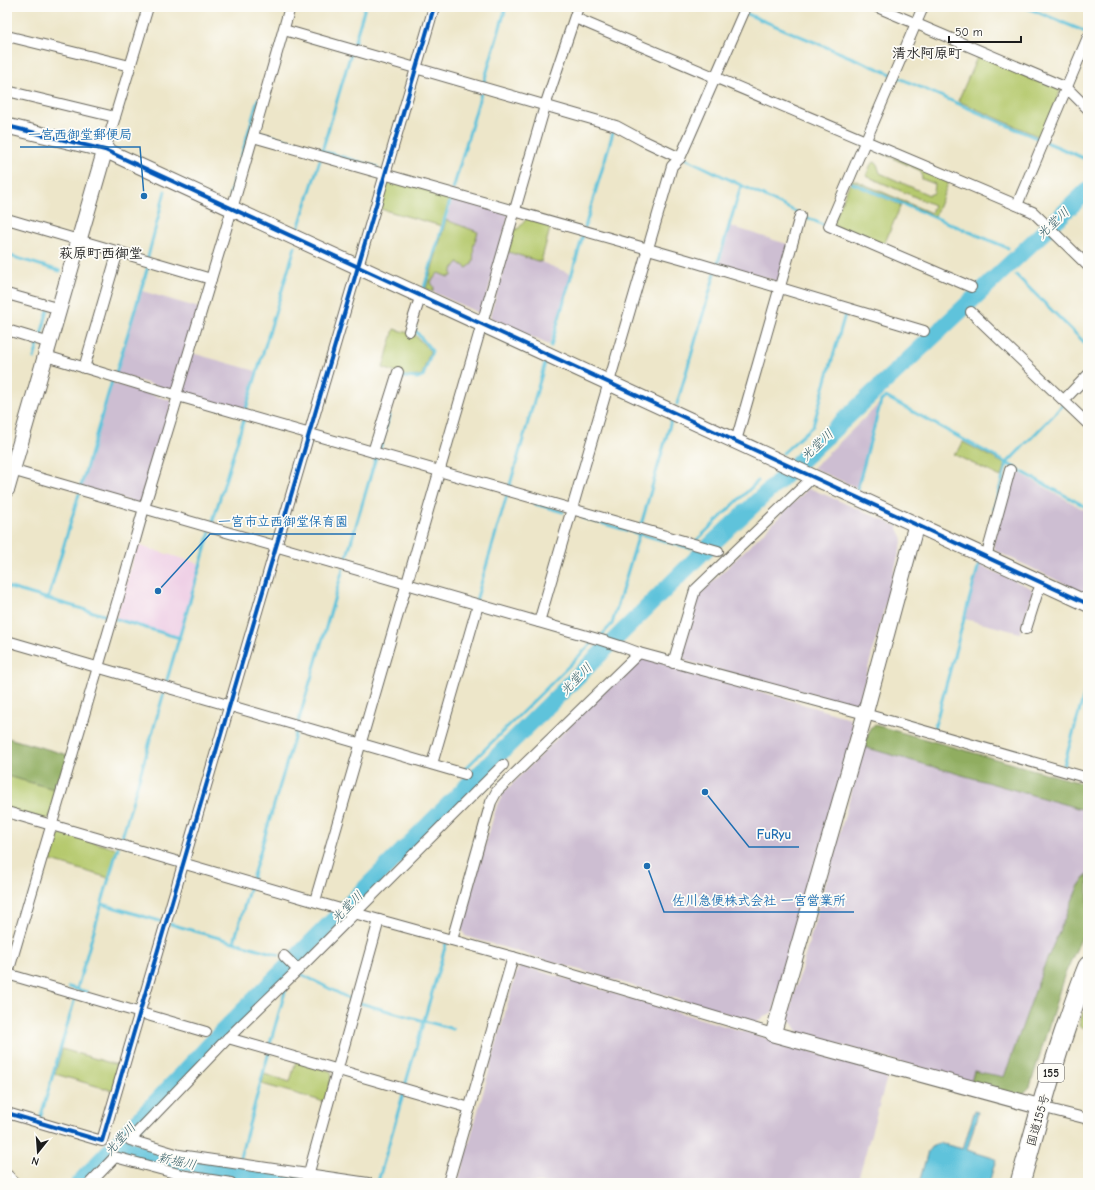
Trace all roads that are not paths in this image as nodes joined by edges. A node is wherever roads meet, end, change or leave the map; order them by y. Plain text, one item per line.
1 (148, 7) edge
2 (290, 7) edge
3 (434, 7) edge
4 (578, 7) edge
5 (746, 7) edge
6 (877, 7) edge
7 (923, 7) edge
8 (575, 18) junction
9 (916, 24) junction
10 (284, 30) junction
11 (7, 36) edge
12 (1088, 37) edge
13 (130, 66) junction
14 (415, 68) junction
15 (715, 77) junction
16 (1067, 88) junction
17 (7, 91) edge
18 (545, 106) junction
19 (1088, 109) edge
20 (115, 117) junction
21 (7, 126) edge
22 (253, 137) junction
23 (866, 141) junction
24 (105, 150) junction
25 (680, 158) junction
26 (385, 174) junction
27 (1017, 205) junction
28 (232, 209) junction
29 (515, 212) junction
30 (800, 216) dead end
31 (7, 219) edge
32 (80, 240) junction
33 (647, 249) junction
34 (118, 251) junction
35 (357, 266) junction
36 (1088, 266) edge
37 (211, 279) junction
38 (971, 287) dead end
39 (779, 289) junction
40 (7, 294) edge
41 (421, 295) junction
42 (60, 309) junction
43 (971, 312) dead end
44 (483, 324) junction
45 (7, 330) edge
46 (409, 331) dead end
47 (924, 331) dead end
48 (48, 349) junction
49 (84, 368) junction
50 (398, 372) dead end
51 (1088, 375) edge
52 (608, 382) junction
53 (178, 396) junction
54 (1064, 400) junction
55 (1088, 424) edge
56 (309, 434) junction
57 (736, 441) junction
58 (373, 452) junction
59 (10, 470) edge
60 (1010, 470) dead end
61 (440, 471) junction
62 (807, 474) junction
63 (7, 489) edge
64 (144, 508) junction
65 (571, 509) junction
66 (916, 525) junction
67 (275, 547) junction
68 (718, 551) dead end
69 (986, 557) junction
70 (1042, 583) junction
71 (407, 585) junction
72 (1088, 604) edge
73 (478, 605) junction
74 (539, 622) junction
75 (1026, 629) dead end
76 (7, 641) edge
77 (639, 653) junction
78 (673, 663) junction
79 (98, 668) junction
80 (230, 706) junction
81 (865, 714) junction
82 (361, 744) junction
83 (432, 764) junction
84 (503, 765) dead end
85 (466, 774) dead end
86 (1088, 778) edge
87 (7, 812) edge
88 (51, 825) junction
89 (183, 863) junction
90 (315, 901) junction
91 (354, 913) junction
92 (379, 920) junction
93 (452, 940) junction
94 (284, 956) dead end
95 (513, 958) junction
96 (1088, 966) edge
97 (298, 970) junction
98 (7, 975) edge
99 (140, 1012) junction
100 (206, 1032) dead end
101 (774, 1034) junction
102 (228, 1038) junction
103 (336, 1070) junction
104 (1041, 1107) junction
105 (470, 1108) junction
106 (7, 1113) edge
107 (1088, 1119) edge
108 (148, 1146) junction
109 (142, 1164) junction
110 (7, 1178) edge
111 (308, 1178) edge
112 (182, 1180) edge
113 (12, 1183) edge
114 (90, 1183) edge
115 (231, 1183) edge
116 (368, 1183) edge
117 (448, 1183) edge
118 (1020, 1183) edge

1 - 13 street
2 - 10 street
3 - 14 street
4 - 8 street
5 - 15 street
6 - 9 street
7 - 9 street
8 - 15 street
8 - 18 street
9 - 16 street
9 - 23 street
10 - 14 street
10 - 22 street
11 - 13 street
12 - 16 street
13 - 20 street
14 - 18 street
14 - 26 street
15 - 23 street
15 - 25 street
16 - 19 street
16 - 27 street
17 - 20 street
18 - 25 street
18 - 29 street
20 - 24 street
21 - 24 street
22 - 26 street
22 - 28 street
23 - 27 street
23 - 38 street
24 - 28 street
24 - 32 street
25 - 33 street
26 - 29 street
26 - 35 street
27 - 36 street
28 - 35 street
28 - 37 street
29 - 33 street
29 - 44 street
30 - 39 street
31 - 32 street
32 - 34 street
32 - 42 street
33 - 39 street
33 - 52 street
34 - 37 street
34 - 49 street
35 - 41 street
35 - 56 street
37 - 53 street
39 - 47 street
39 - 57 street
40 - 42 street
41 - 44 street
41 - 46 street
42 - 48 street
43 - 54 street
44 - 52 street
44 - 61 street
45 - 48 street
48 - 49 street
48 - 59 street
49 - 53 street
50 - 58 street
51 - 54 street
52 - 57 street
52 - 65 street
53 - 56 street
53 - 64 street
54 - 55 street
56 - 58 street
56 - 67 street
57 - 62 street
58 - 61 street
59 - 63 street
59 - 64 street
60 - 69 street
61 - 65 street
61 - 71 street
62 - 66 street
62 - 78 street
64 - 67 street
64 - 79 street
65 - 68 street
65 - 74 street
66 - 69 street
66 - 81 street
67 - 71 street
67 - 80 street
69 - 70 street
70 - 72 street
70 - 75 street
71 - 73 street
71 - 82 street
73 - 74 street
73 - 83 street
74 - 77 street
76 - 79 street
77 - 78 street
77 - 93 street
78 - 81 street
79 - 80 street
79 - 88 street
80 - 82 street
80 - 89 street
81 - 86 street
81 - 101 street
82 - 83 street
82 - 90 street
83 - 85 street
84 - 91 street
87 - 88 street
88 - 89 street
88 - 98 street
89 - 90 street
89 - 99 street
90 - 91 street
91 - 92 street
91 - 97 street
92 - 93 street
92 - 103 street
93 - 95 street
94 - 97 street
95 - 101 street
95 - 105 street
96 - 104 highway, 国道155号 / 155
97 - 102 street
98 - 99 street
99 - 100 street
99 - 106 street
101 - 104 street
102 - 103 street
102 - 108 street
103 - 105 street
103 - 111 street
104 - 107 street
104 - 118 highway, 国道155号 / 155
105 - 117 street
108 - 109 street
108 - 111 street
109 - 112 street
109 - 114 street
110 - 113 street
111 - 116 street
112 - 115 street

